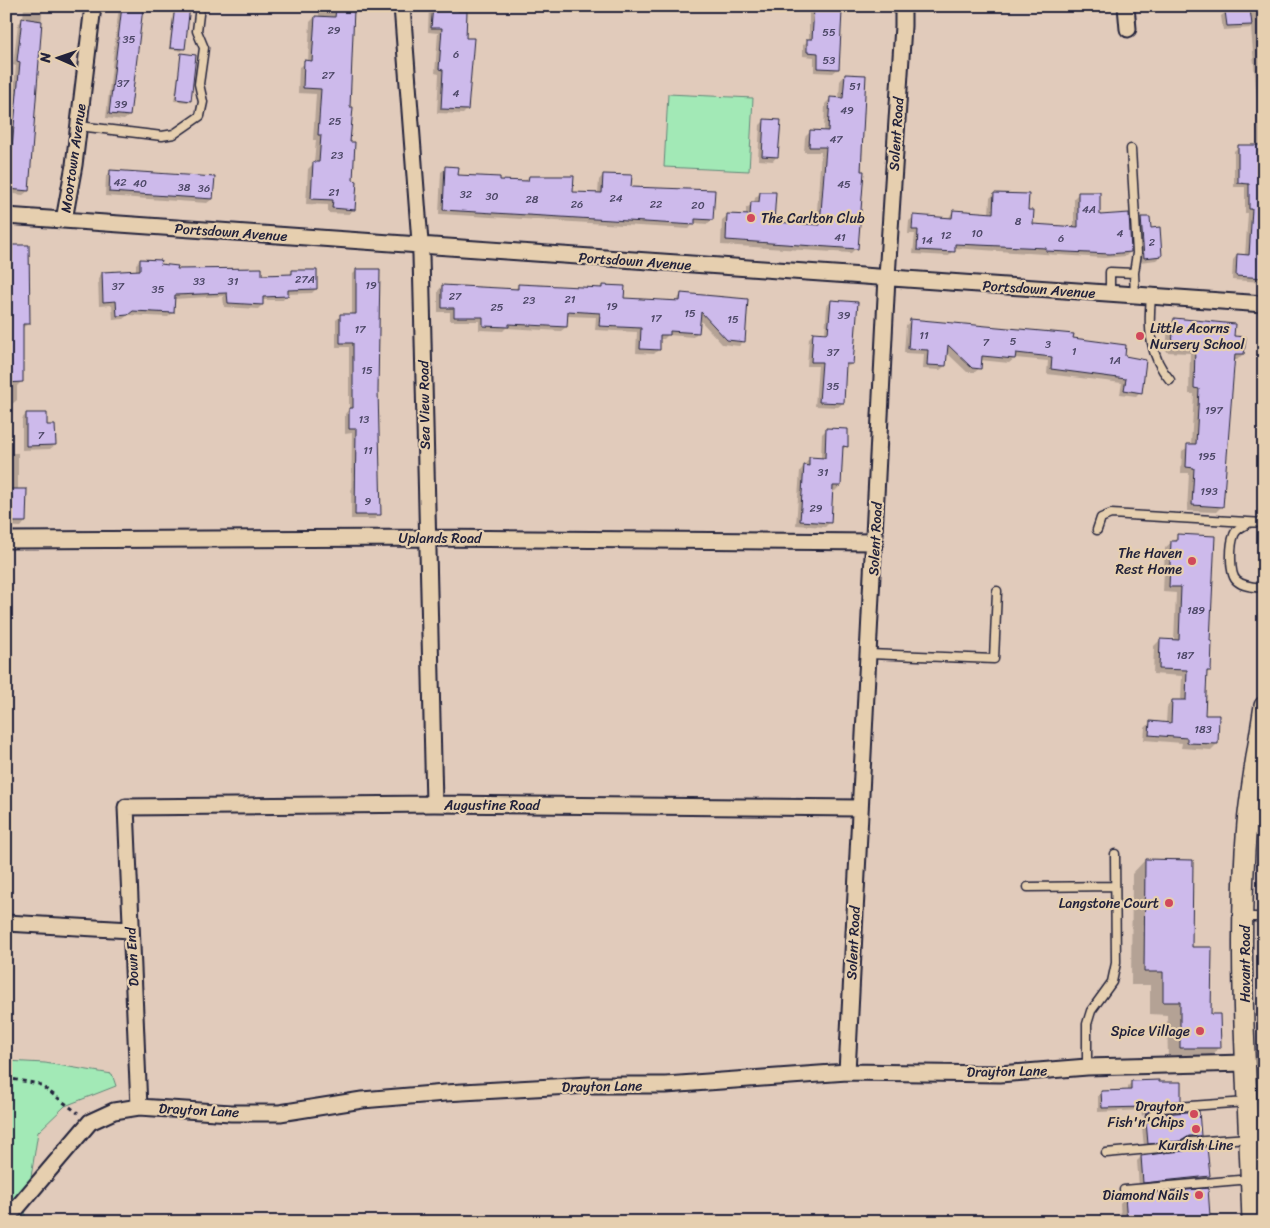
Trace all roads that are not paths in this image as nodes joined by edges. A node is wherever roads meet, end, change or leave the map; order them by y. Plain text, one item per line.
1 (93, 6) edge
2 (200, 6) edge
3 (402, 6) edge
4 (902, 6) edge
5 (1126, 6) edge
6 (1128, 29) dead end
7 (78, 126) junction
8 (1131, 149) dead end
9 (6, 216) edge
10 (64, 220) junction
11 (420, 246) junction
12 (1134, 273) junction
13 (887, 277) junction
14 (1110, 294) junction
15 (1135, 296) junction
16 (1151, 297) junction
17 (1264, 304) edge
18 (1170, 380) dead end
19 (1249, 523) junction
20 (1264, 523) edge
21 (1097, 530) dead end
22 (427, 538) junction
23 (6, 540) edge
24 (875, 542) junction
25 (1264, 588) edge
26 (996, 592) dead end
27 (869, 654) junction
28 (1264, 706) edge
29 (1260, 751) edge
30 (434, 804) junction
31 (126, 806) joint
32 (859, 808) junction
33 (1115, 854) dead end
34 (1115, 886) junction
35 (1028, 887) dead end
36 (1244, 917) junction
37 (1264, 917) edge
38 (6, 923) edge
39 (131, 930) junction
40 (1246, 1063) junction
41 (1087, 1066) junction
42 (847, 1072) junction
43 (1247, 1102) junction
44 (139, 1107) junction
45 (1150, 1117) dead end
46 (1249, 1138) junction
47 (1106, 1153) dead end
48 (1255, 1185) edge
49 (1124, 1190) dead end
50 (14, 1215) edge
51 (1252, 1222) edge

1 - 7 street, Moortown Avenue
2 - 7 lane
3 - 11 street, Sea View Road
4 - 13 street, Solent Road
5 - 6 street
7 - 10 street, Moortown Avenue
8 - 12 lane
9 - 10 street, Portsdown Avenue
10 - 11 street, Portsdown Avenue
11 - 13 street, Portsdown Avenue
11 - 22 street, Sea View Road
12 - 14 lane
12 - 15 lane
13 - 14 street, Portsdown Avenue
13 - 24 street, Solent Road
14 - 15 street, Portsdown Avenue
15 - 16 street, Portsdown Avenue
16 - 17 street, Portsdown Avenue
16 - 18 lane
19 - 20 lane
19 - 21 lane
19 - 25 lane
22 - 23 street, Uplands Road
22 - 24 street, Uplands Road
22 - 30 street, Sea View Road
24 - 27 street, Solent Road
26 - 27 lane
27 - 32 street, Solent Road
28 - 29 street, Havant Road
29 - 36 street, Havant Road
30 - 31 street, Augustine Road
30 - 32 street, Augustine Road
31 - 39 street, Down End
32 - 42 street, Solent Road
33 - 34 lane
34 - 35 lane
34 - 41 lane
36 - 37 lane
36 - 40 street, Havant Road
38 - 39 street
39 - 44 street, Down End
40 - 41 street, Drayton Lane
40 - 43 street, Havant Road
41 - 42 street, Drayton Lane
42 - 44 street, Drayton Lane
43 - 45 lane
43 - 46 street, Havant Road
44 - 50 street, Drayton Lane
46 - 47 lane
46 - 48 street, Havant Road
48 - 49 lane
48 - 51 street, Havant Road

